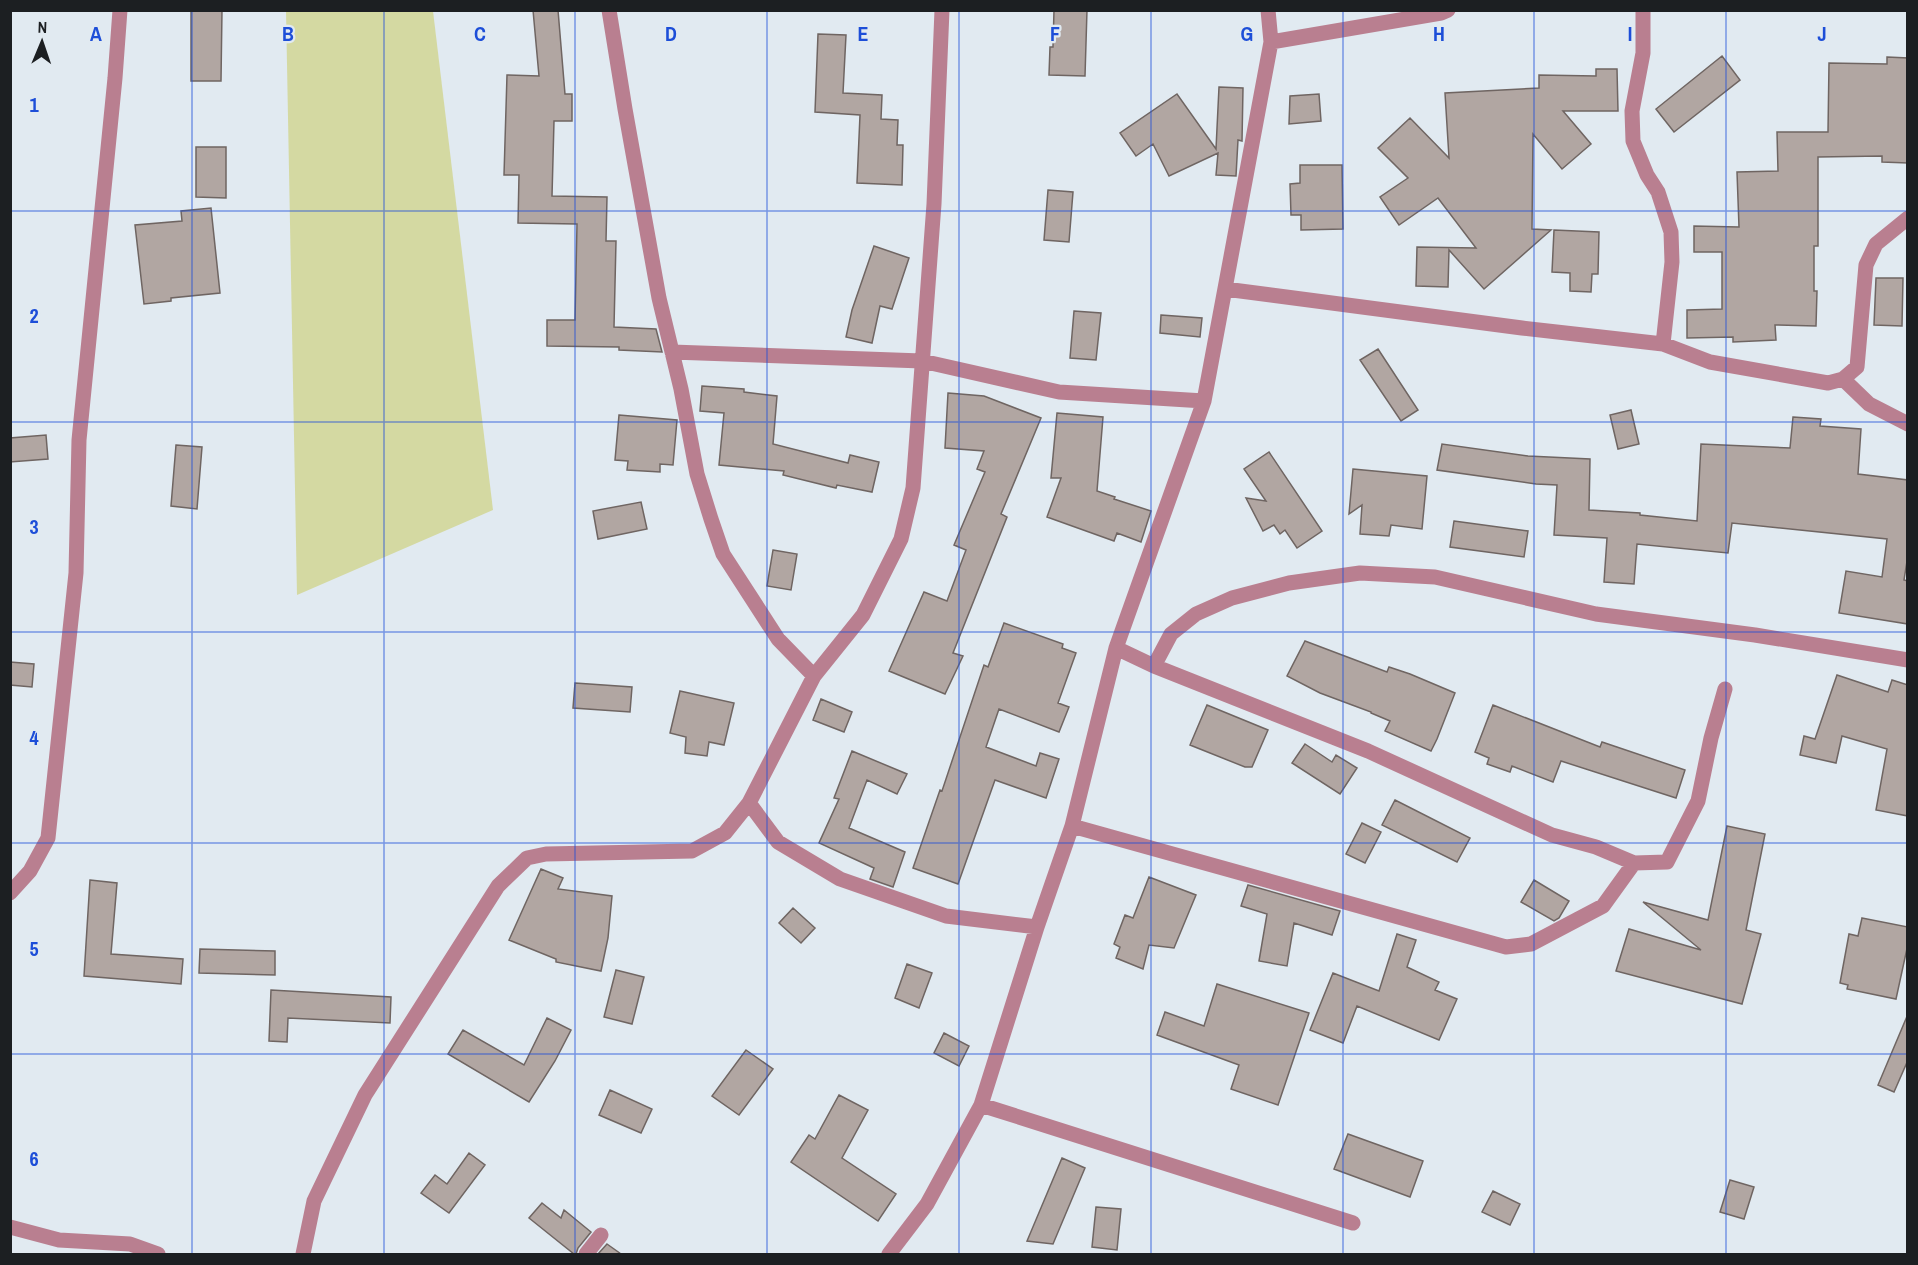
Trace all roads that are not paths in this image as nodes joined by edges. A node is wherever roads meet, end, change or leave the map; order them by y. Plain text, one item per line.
1 (120, 10) edge
2 (609, 10) edge
3 (942, 10) edge
4 (1268, 10) edge
5 (1448, 10) edge
6 (1643, 10) edge
7 (1271, 42) junction
8 (1908, 218) edge
9 (1225, 289) junction
10 (1663, 344) junction
11 (672, 352) junction
12 (922, 361) junction
13 (1843, 379) junction
14 (1204, 401) junction
15 (1908, 424) edge
16 (1116, 648) junction
17 (1908, 660) edge
18 (1154, 666) junction
19 (814, 676) junction
20 (1725, 689) dead end
21 (749, 802) junction
22 (1072, 826) junction
23 (1634, 863) junction
24 (10, 892) edge
25 (1037, 927) junction
26 (981, 1105) junction
27 (1353, 1223) dead end
28 (10, 1227) edge
29 (601, 1236) dead end
30 (158, 1254) edge
31 (303, 1254) edge
32 (586, 1254) edge
33 (889, 1254) edge

1 - 24 street
2 - 11 street
3 - 12 street
4 - 7 street
5 - 7 street
6 - 10 street
7 - 9 street
8 - 13 street
9 - 10 street
9 - 14 street
10 - 13 street
11 - 12 street
11 - 19 street
12 - 14 street
12 - 19 street
13 - 15 street
14 - 16 street
16 - 18 street
16 - 22 street
17 - 18 street
18 - 23 street
19 - 21 street
20 - 23 street
21 - 25 street
21 - 31 street
22 - 23 street
22 - 25 street
25 - 26 street
26 - 27 street
26 - 33 street
28 - 30 street
29 - 32 street

